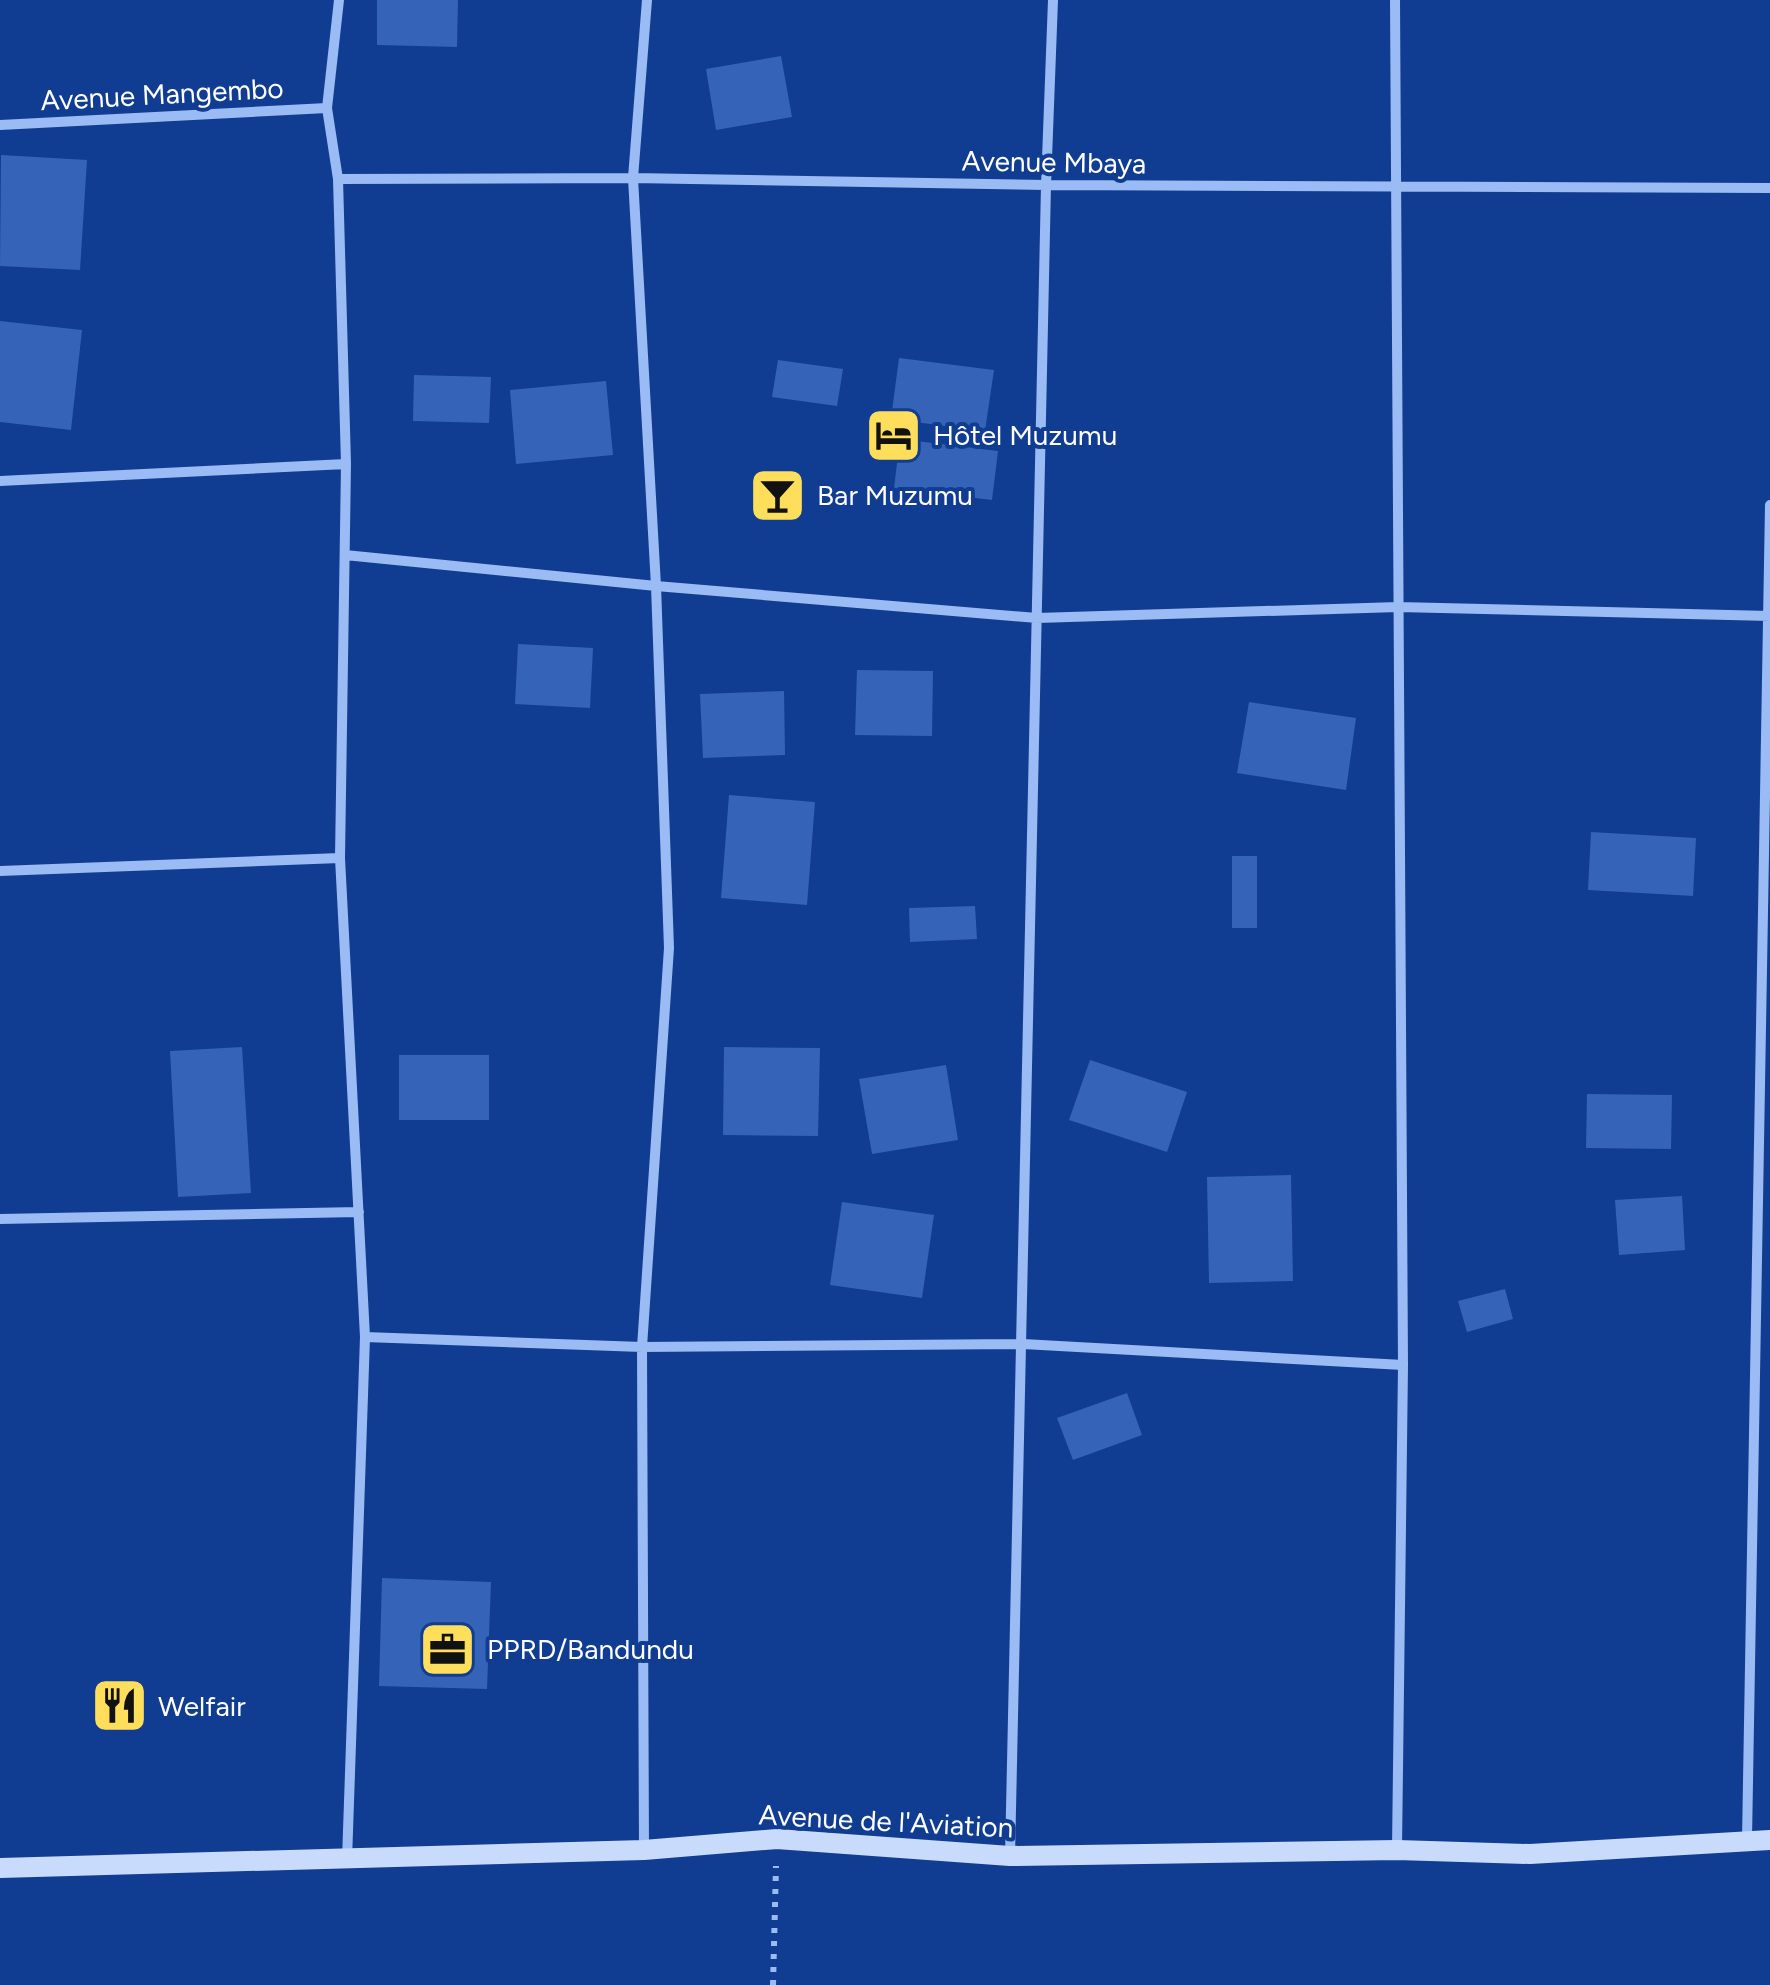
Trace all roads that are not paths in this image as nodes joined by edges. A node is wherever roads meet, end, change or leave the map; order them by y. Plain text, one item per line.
1 (340, 0) edge
2 (647, 0) edge
3 (1053, 0) edge
4 (1395, 0) edge
5 (327, 108) junction
6 (0, 126) edge
7 (338, 178) junction
8 (633, 178) junction
9 (1046, 185) junction
10 (1396, 187) junction
11 (1770, 188) edge
12 (346, 464) junction
13 (0, 480) edge
14 (1770, 505) edge
15 (345, 555) junction
16 (656, 586) junction
17 (1398, 607) junction
18 (1769, 616) edge
19 (1037, 618) junction
20 (340, 858) junction
21 (0, 871) edge
22 (1765, 1019) edge
23 (359, 1212) junction
24 (0, 1219) edge
25 (365, 1337) junction
26 (1023, 1344) junction
27 (642, 1347) junction
28 (1403, 1365) junction
29 (1747, 1840) junction
30 (1770, 1840) edge
31 (644, 1850) junction
32 (1397, 1850) junction
33 (1010, 1856) junction
34 (347, 1861) junction
35 (0, 1868) edge

1 - 5 street
2 - 8 street
3 - 9 street
4 - 10 street
5 - 6 street, Avenue Mangembo
5 - 7 street
7 - 8 street, Avenue Mbaya
7 - 12 street
8 - 9 street, Avenue Mbaya
8 - 16 street
9 - 10 street, Avenue Mbaya
9 - 19 street
10 - 11 street, Avenue Mbaya
10 - 17 street
12 - 13 street
12 - 15 street
14 - 18 street
15 - 16 street
15 - 20 street
16 - 19 street
16 - 27 street
17 - 18 street
17 - 19 street
17 - 28 street
18 - 22 street
19 - 26 street
20 - 21 street
20 - 23 street
22 - 29 street
23 - 24 street
23 - 25 street
25 - 27 street
25 - 34 street
26 - 27 street
26 - 28 street
26 - 33 street
27 - 31 street
28 - 32 street
29 - 30 street, Avenue de l'Aviation
29 - 32 street, Avenue de l'Aviation
31 - 33 street, Avenue de l'Aviation
31 - 34 street, Avenue de l'Aviation
32 - 33 street, Avenue de l'Aviation
34 - 35 street, Avenue de l'Aviation

